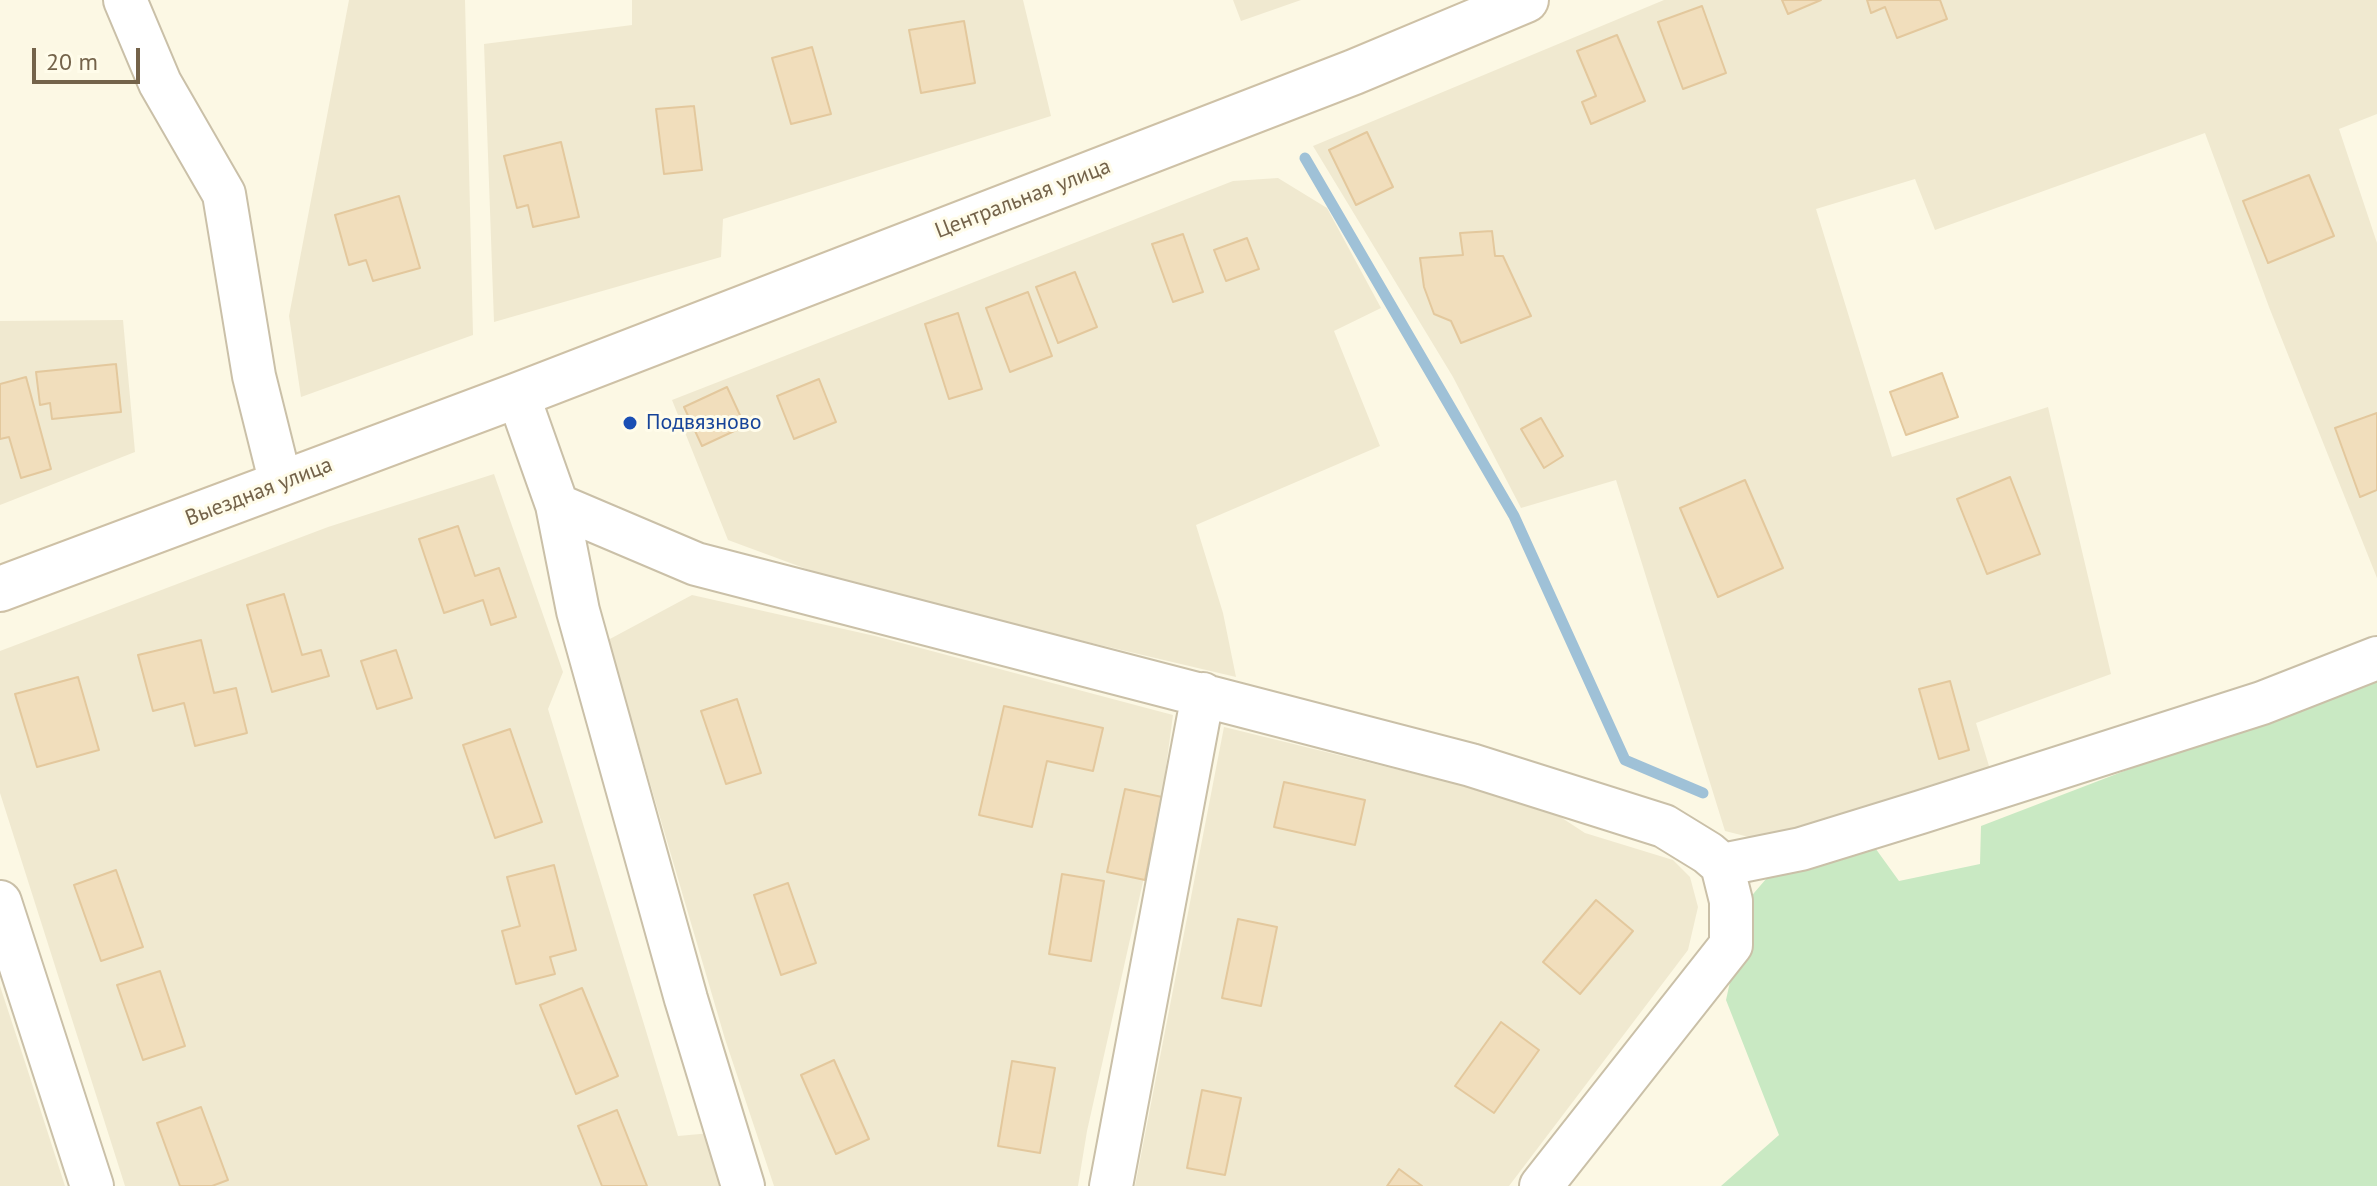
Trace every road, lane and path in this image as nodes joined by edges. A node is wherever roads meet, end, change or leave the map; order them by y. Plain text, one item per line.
1 (125, 0) edge
2 (1526, 0) edge
3 (518, 395) junction
4 (281, 484) junction
5 (557, 505) junction
6 (0, 589) edge
7 (2377, 658) edge
8 (1203, 694) junction
9 (1722, 865) junction
10 (0, 902) edge
11 (92, 1186) edge
12 (743, 1186) edge
13 (1111, 1186) edge
14 (1541, 1186) edge

1 - 4 street
2 - 3 main road, Центральная улица
3 - 4 main road, Выездная улица
3 - 5 street
4 - 6 main road, Выездная улица
5 - 8 street
5 - 12 street
7 - 9 street
8 - 9 street
8 - 13 street
9 - 14 street
10 - 11 street

